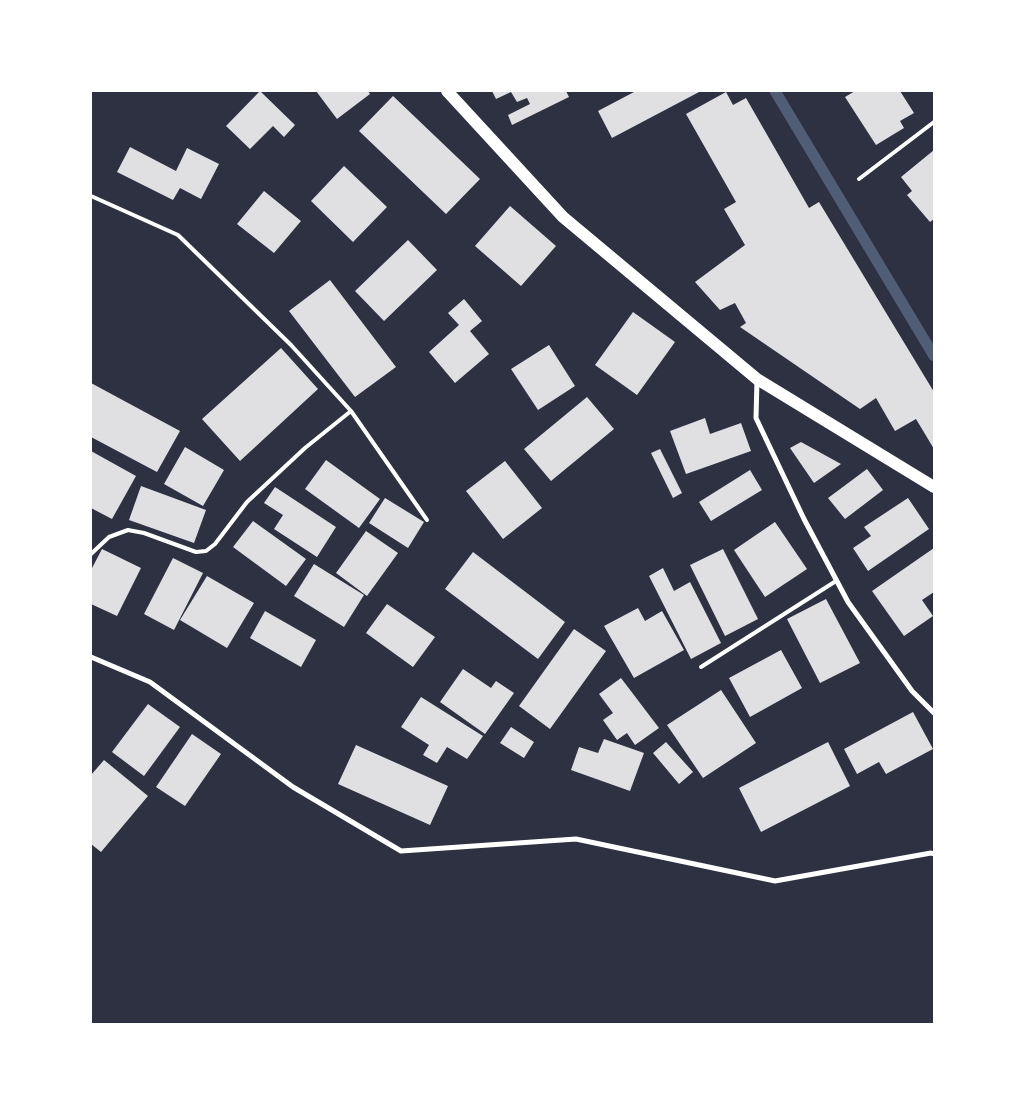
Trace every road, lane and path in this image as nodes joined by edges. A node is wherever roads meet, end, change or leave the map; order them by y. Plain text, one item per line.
1 (447, 91) edge
2 (934, 122) edge
3 (859, 179) dead end
4 (91, 196) edge
5 (757, 379) junction
6 (351, 412) junction
7 (934, 487) edge
8 (427, 520) dead end
9 (91, 554) edge
10 (836, 580) junction
11 (91, 657) edge
12 (701, 667) dead end
13 (934, 713) edge
14 (934, 854) edge

1 - 5 main road
2 - 3 lane
4 - 6 lane
5 - 7 main road
5 - 10 street
6 - 8 lane
6 - 9 lane
10 - 12 lane
10 - 13 street
11 - 14 street

